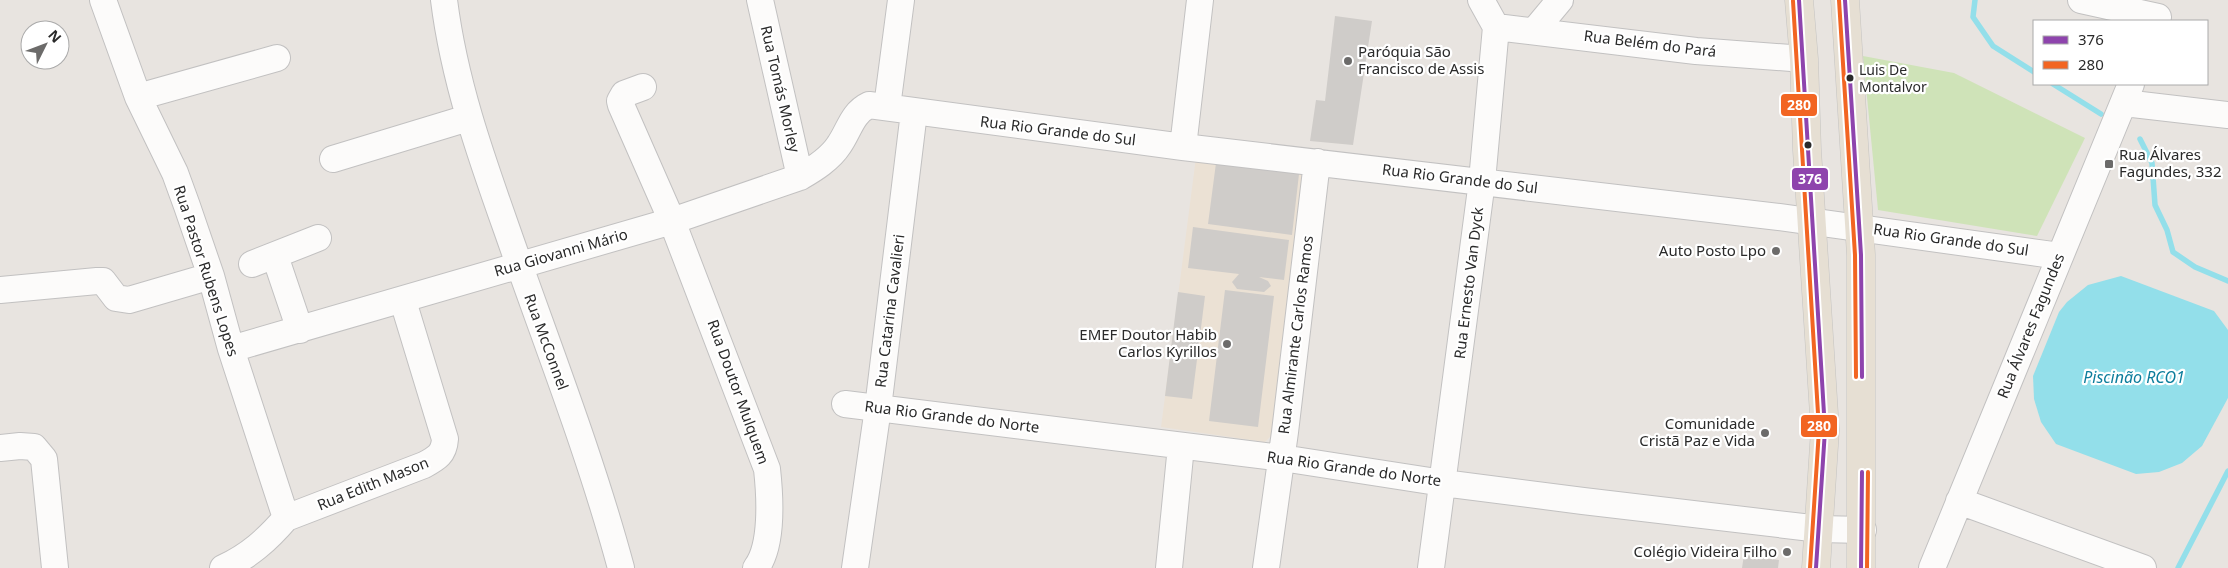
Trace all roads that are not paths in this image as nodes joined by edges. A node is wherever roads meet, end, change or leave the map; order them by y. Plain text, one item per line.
1 (103, 0) edge
2 (444, 0) edge
3 (760, 0) edge
4 (901, 0) edge
5 (1200, 0) edge
6 (1481, 0) edge
7 (1560, 0) edge
8 (1799, 0) edge
9 (1845, 0) edge
10 (2081, 0) edge
11 (2159, 13) edge
12 (1496, 27) junction
13 (1535, 30) junction
14 (278, 58) dead end
15 (1804, 59) junction
16 (643, 87) dead end
17 (2128, 93) edge
18 (138, 96) junction
19 (887, 107) junction
20 (860, 109) joint
21 (914, 112) junction
22 (2228, 115) edge
23 (468, 118) junction
24 (1184, 147) junction
25 (332, 159) dead end
26 (1317, 162) junction
27 (800, 177) junction
28 (1482, 181) junction
29 (672, 221) junction
30 (1811, 222) junction
31 (1860, 227) junction
32 (318, 238) dead end
33 (2060, 256) junction
34 (519, 266) junction
35 (211, 276) junction
36 (0, 290) edge
37 (402, 301) junction
38 (300, 330) junction
39 (232, 349) junction
40 (845, 404) dead end
41 (878, 408) junction
42 (1181, 446) junction
43 (0, 448) edge
44 (1282, 458) junction
45 (1443, 483) junction
46 (1959, 501) junction
47 (286, 518) junction
48 (1820, 529) junction
49 (1863, 530) junction
50 (55, 568) edge
51 (223, 568) edge
52 (621, 568) edge
53 (756, 568) edge
54 (855, 568) edge
55 (1169, 568) edge
56 (1266, 568) edge
57 (1431, 568) edge
58 (1816, 568) edge
59 (1861, 568) edge
60 (1932, 568) edge
61 (2144, 568) edge

1 - 18 street, Rua Pastor Rubens Lopes
2 - 23 street, Rua McConnel
3 - 27 street, Rua Tomás Morley
4 - 19 street
5 - 24 street
6 - 12 street
7 - 13 street
8 - 15 main road
9 - 31 main road
10 - 11 street
12 - 13 street, Rua Belém do Pará
12 - 28 street, Rua Ernesto Van Dyck
13 - 15 street, Rua Belém do Pará
14 - 18 street
15 - 30 main road
16 - 29 street, Rua Doutor Mulquem
17 - 22 street
17 - 33 street, Rua Álvares Fagundes
18 - 35 street, Rua Pastor Rubens Lopes
19 - 20 street, Rua Rio Grande do Sul
19 - 21 street, Rua Rio Grande do Sul
20 - 27 street, Rua Giovanni Mário
21 - 24 street, Rua Rio Grande do Sul
21 - 41 street, Rua Catarina Cavalieri
23 - 25 street
23 - 34 street, Rua McConnel
24 - 26 street, Rua Rio Grande do Sul
26 - 28 street, Rua Rio Grande do Sul
26 - 44 street, Rua Almirante Carlos Ramos
27 - 29 street, Rua Giovanni Mário
28 - 30 street, Rua Rio Grande do Sul
28 - 45 street, Rua Ernesto Van Dyck
29 - 34 street, Rua Giovanni Mário
29 - 53 street, Rua Doutor Mulquem
30 - 31 street, Rua Rio Grande do Sul
30 - 48 main road
31 - 33 street, Rua Rio Grande do Sul
31 - 49 main road
32 - 38 street
33 - 46 street, Rua Álvares Fagundes
34 - 37 street, Rua Giovanni Mário
34 - 52 street, Rua McConnel
35 - 36 street
35 - 39 street, Rua Pastor Rubens Lopes
37 - 38 street, Rua Giovanni Mário
37 - 47 street, Rua Edith Mason
38 - 39 street, Rua Giovanni Mário
39 - 47 street, Rua Pastor Rubens Lopes
40 - 41 street, Rua Rio Grande do Norte
41 - 42 street, Rua Rio Grande do Norte
41 - 54 street, Rua Catarina Cavalieri
42 - 44 street, Rua Rio Grande do Norte
42 - 55 street
43 - 50 street
44 - 45 street, Rua Rio Grande do Norte
44 - 56 street, Rua Almirante Carlos Ramos
45 - 48 street, Rua Rio Grande do Norte
45 - 57 street, Rua Ernesto Van Dyck
46 - 60 street, Rua Álvares Fagundes
46 - 61 street
47 - 51 street, Rua Edith Mason
48 - 49 street, Rua Rio Grande do Norte
48 - 58 main road
49 - 59 main road

